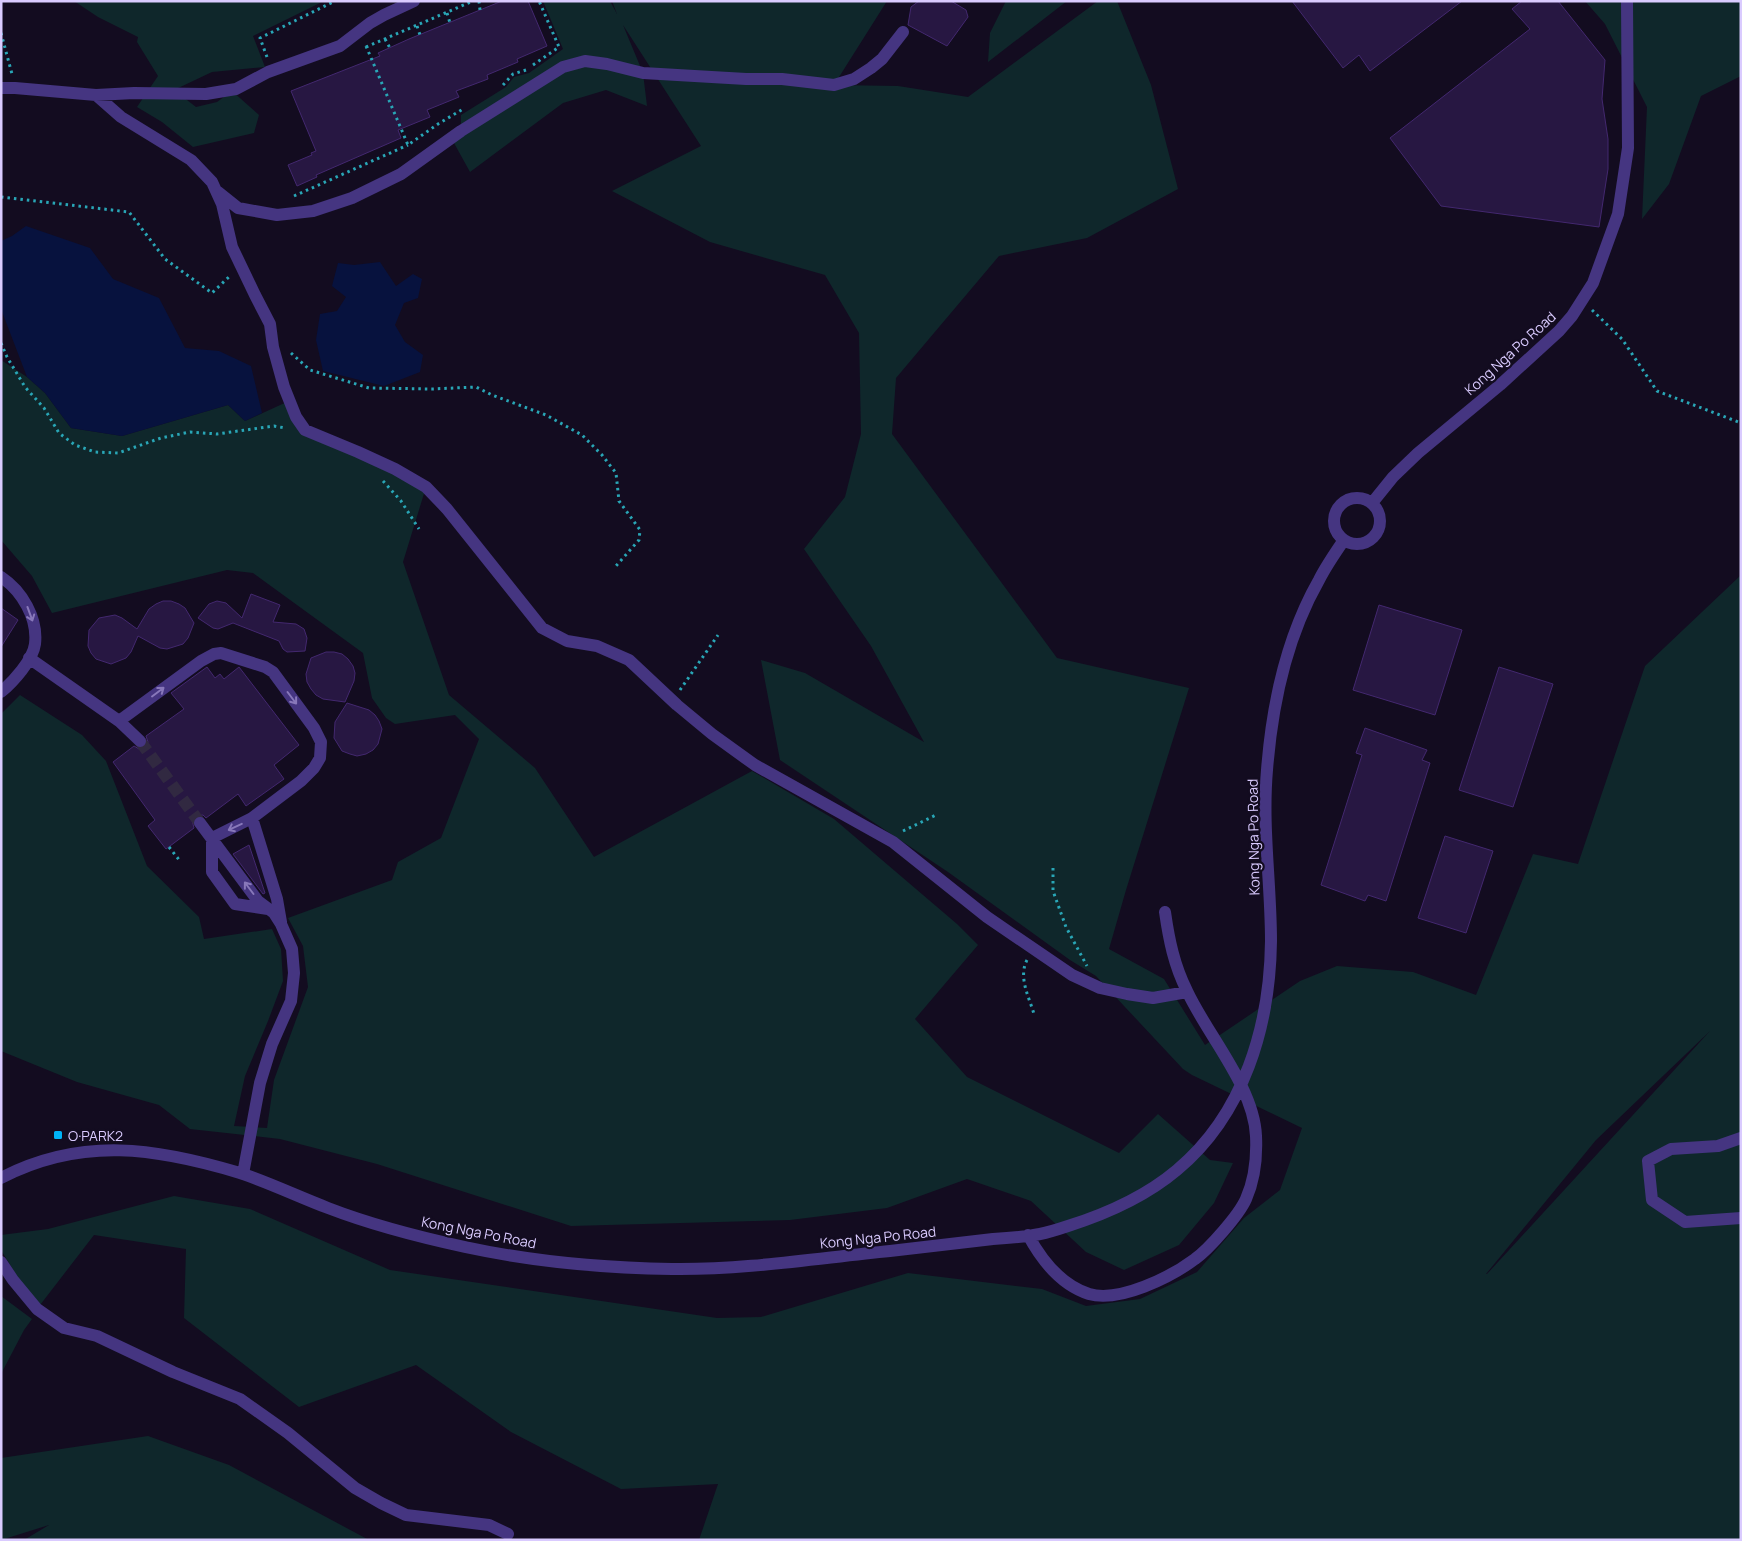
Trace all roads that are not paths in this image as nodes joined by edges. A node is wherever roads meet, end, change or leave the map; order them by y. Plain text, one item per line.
1 (1627, 1) edge
2 (406, 3) edge
3 (903, 32) dead end
4 (1, 88) edge
5 (96, 95) junction
6 (216, 190) junction
7 (1372, 503) junction
8 (1344, 540) junction
9 (1, 577) edge
10 (29, 658) junction
11 (1, 692) edge
12 (119, 721) junction
13 (140, 741) tunnel mouth
14 (252, 818) junction
15 (200, 823) tunnel mouth
16 (212, 838) junction
17 (268, 909) junction
18 (1165, 912) dead end
19 (281, 924) junction
20 (1187, 992) junction
21 (1741, 1138) edge
22 (243, 1174) junction
23 (1, 1178) edge
24 (1741, 1218) edge
25 (1028, 1236) junction
26 (1, 1262) edge
27 (508, 1534) dead end

1 - 7 street, Kong Nga Po Road
2 - 5 street
3 - 6 street
4 - 5 street
5 - 6 street
6 - 20 street
7 - 8 street
7 - 8 street
8 - 25 street, Kong Nga Po Road
9 -> 10 street
10 - 11 street
10 - 12 street
12 - 13 street
12 -> 14 street
14 -> 16 street
14 - 19 street
15 - 16 street
17 -> 16 street
16 - 17 street
17 - 19 street
18 - 20 street
19 - 22 street
20 - 25 street
21 - 24 street
22 - 23 street, Kong Nga Po Road
22 - 25 street, Kong Nga Po Road
26 - 27 street

